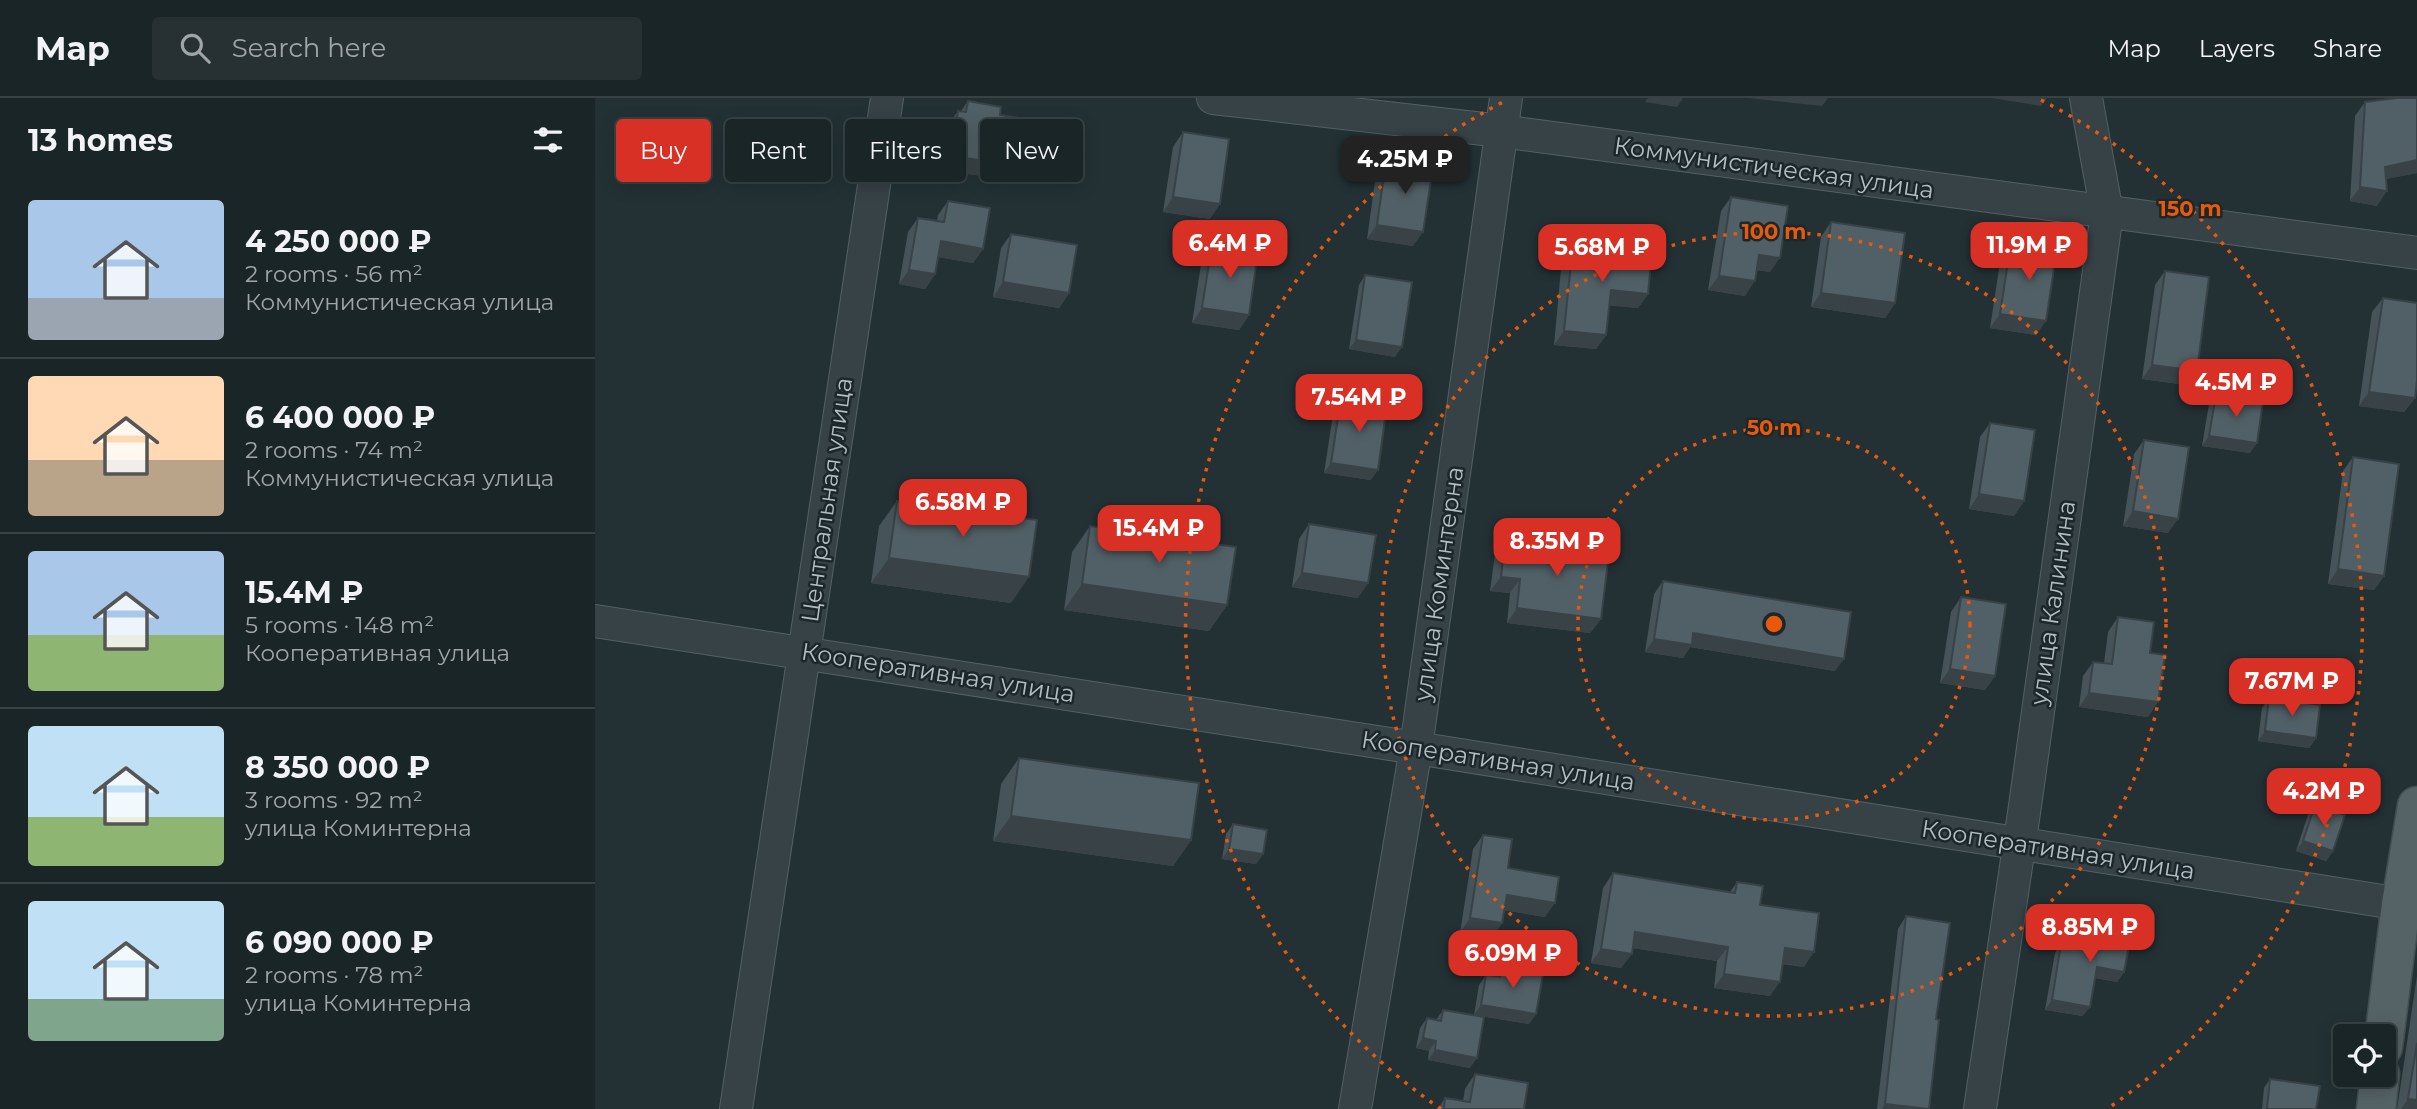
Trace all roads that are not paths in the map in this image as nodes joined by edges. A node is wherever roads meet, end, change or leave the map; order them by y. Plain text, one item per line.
1 (887, 98) edge
2 (1213, 98) edge
3 (1506, 98) edge
4 (2086, 98) edge
5 (1501, 131) junction
6 (2107, 213) junction
7 (2417, 253) edge
8 (595, 621) edge
9 (804, 652) junction
10 (1416, 748) junction
11 (2417, 806) edge
12 (2019, 844) junction
13 (2401, 904) junction
14 (2386, 1024) edge
15 (2379, 1087) edge
16 (736, 1109) edge
17 (1355, 1109) edge
18 (1979, 1109) edge
19 (2376, 1109) edge

1 - 9 street, Центральная улица
2 - 5 street, Коммунистическая улица
3 - 5 street, улица Коминтерна
4 - 6 street, улица Калинина
5 - 6 street, Коммунистическая улица
5 - 10 street, улица Коминтерна
6 - 7 street, Коммунистическая улица
6 - 12 street, улица Калинина
8 - 9 street, Кооперативная улица
9 - 10 street, Кооперативная улица
9 - 16 street, Центральная улица
10 - 12 street, Кооперативная улица
10 - 17 street, улица Коминтерна
11 - 13 main road
12 - 13 street, Кооперативная улица
12 - 18 street, улица Калинина
13 - 14 main road
15 - 19 main road

